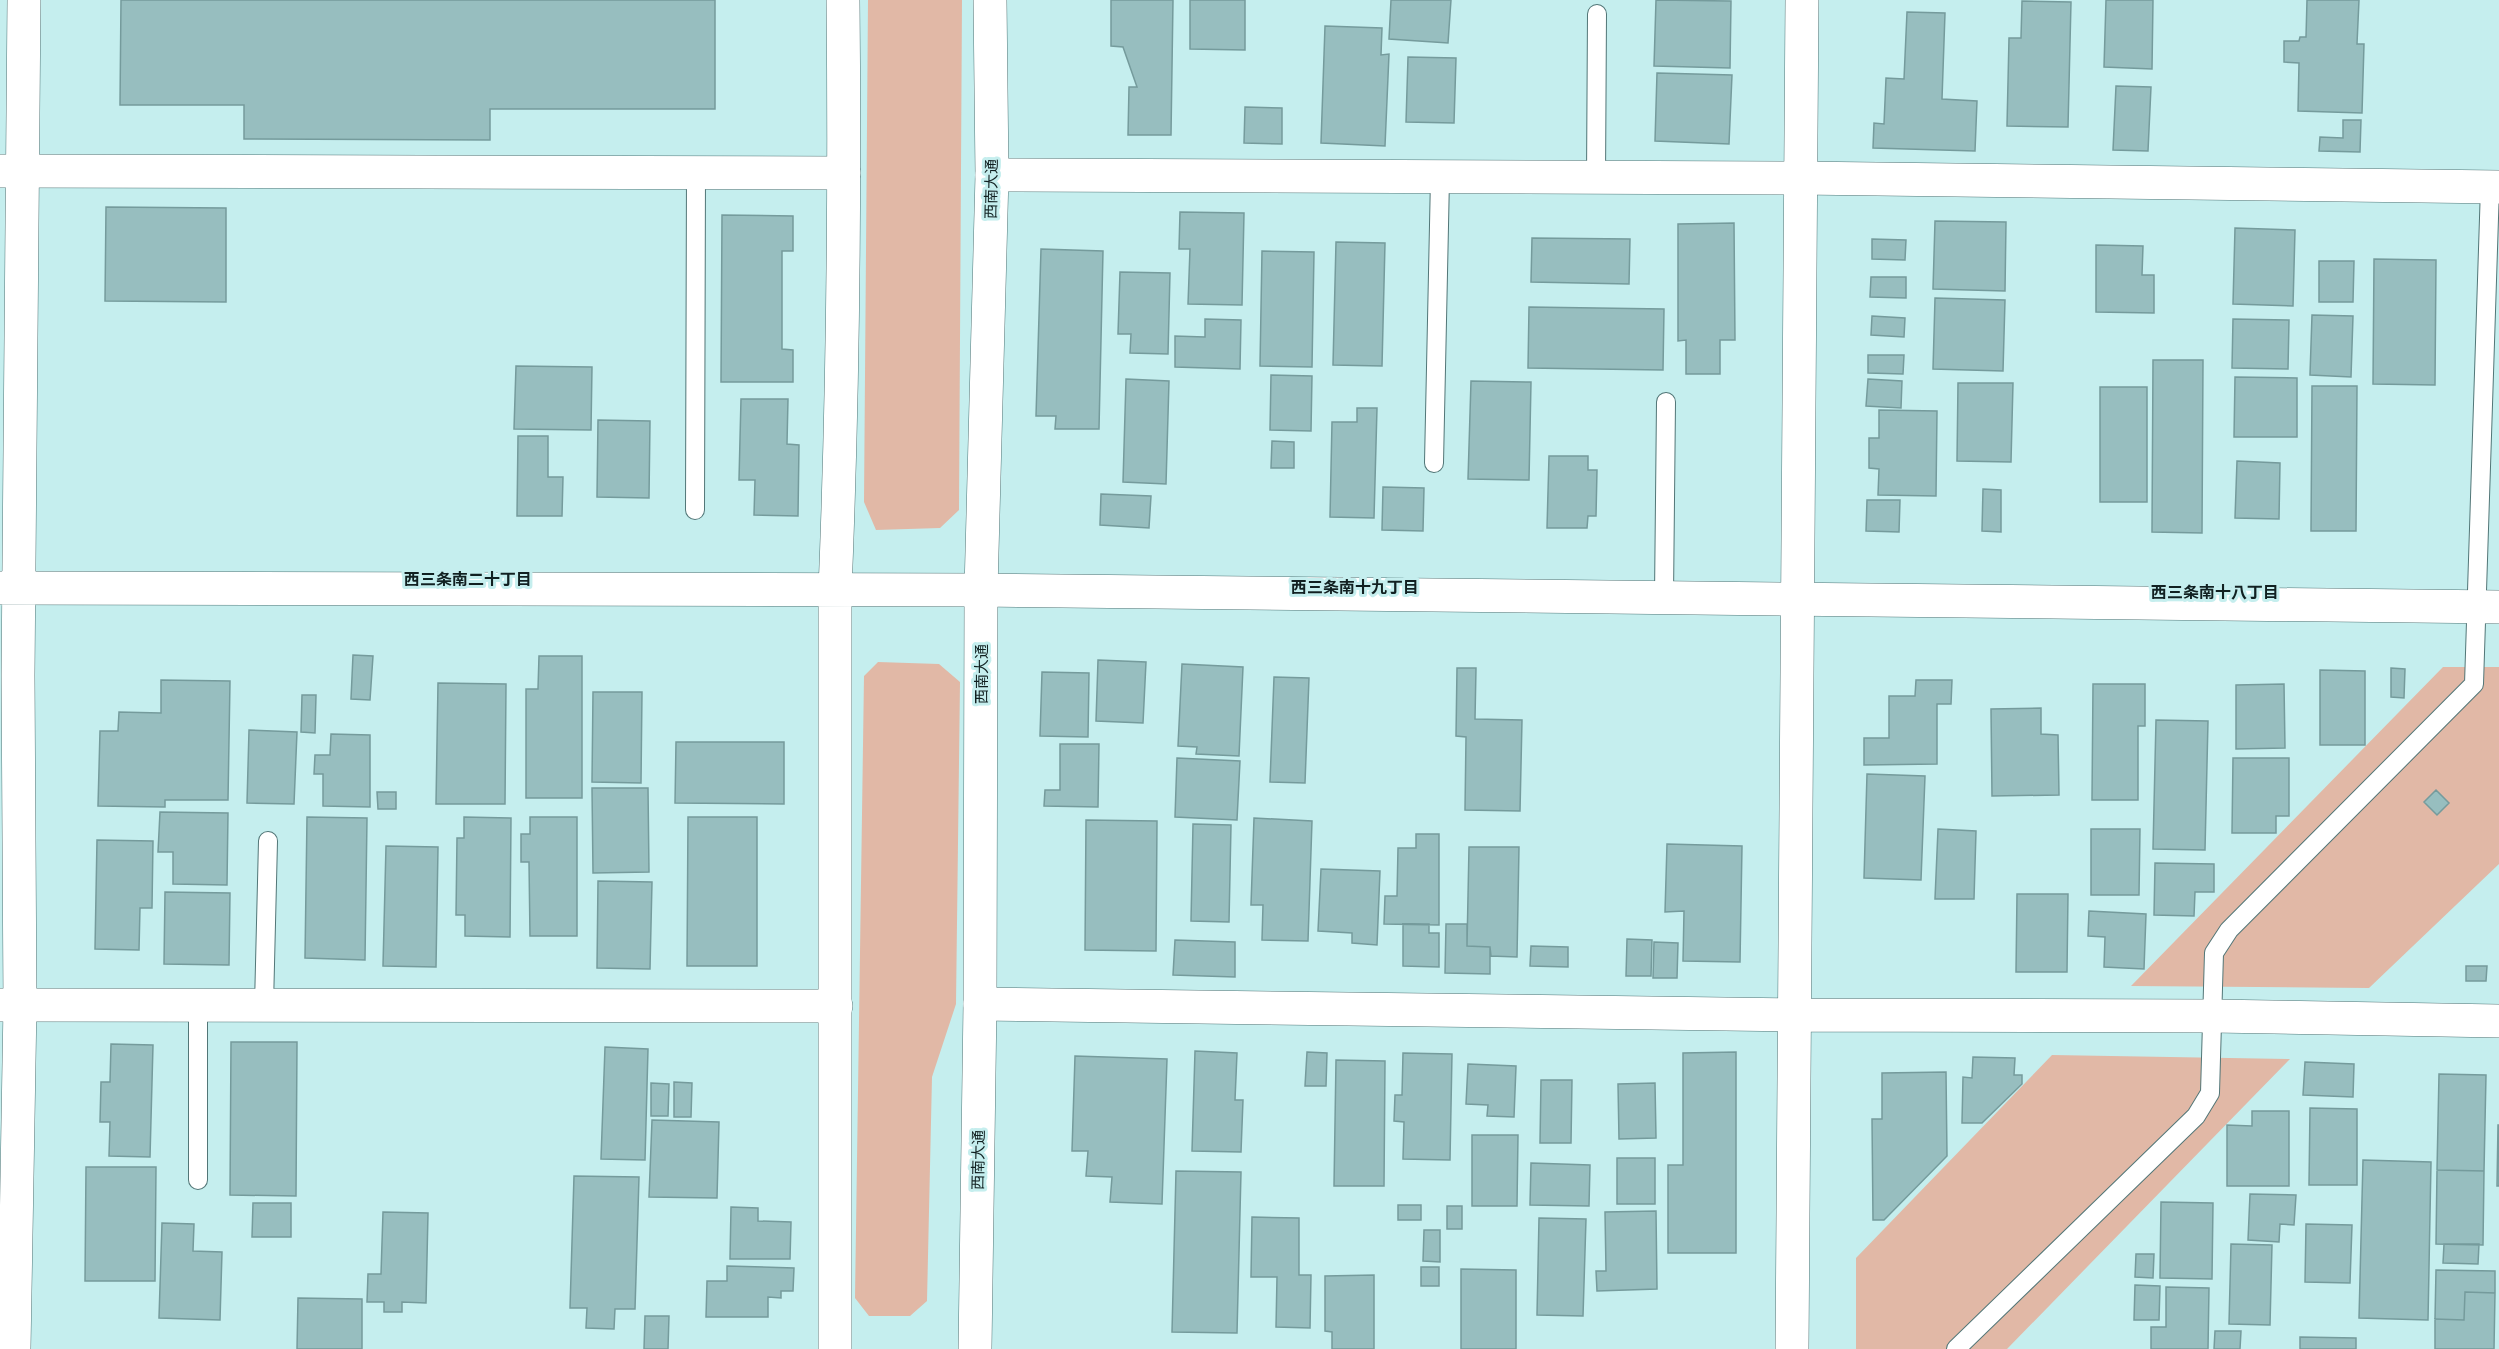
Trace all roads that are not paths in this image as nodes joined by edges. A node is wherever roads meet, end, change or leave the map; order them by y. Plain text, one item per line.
1 (24, 0) edge
2 (843, 0) edge
3 (990, 0) edge
4 (1802, 0) edge
5 (1597, 14) dead end
6 (11, 171) edge
7 (696, 173) junction
8 (844, 173) junction
9 (992, 175) junction
10 (1440, 178) junction
11 (1596, 178) junction
12 (1799, 178) junction
13 (2495, 187) edge
14 (1666, 402) dead end
15 (1434, 462) dead end
16 (695, 510) dead end
17 (9, 588) edge
18 (981, 590) junction
19 (835, 591) junction
20 (1664, 597) junction
21 (1797, 599) junction
22 (2488, 607) edge
23 (268, 841) dead end
24 (980, 1004) junction
25 (10, 1005) edge
26 (198, 1005) junction
27 (264, 1005) junction
28 (836, 1006) junction
29 (1795, 1015) junction
30 (2213, 1016) junction
31 (2499, 1022) edge
32 (198, 1180) dead end
33 (14, 1349) edge
34 (835, 1349) edge
35 (975, 1349) edge
36 (1792, 1349) edge
37 (1956, 1349) edge

1 - 6 street
2 - 8 street
3 - 9 street, 西南大通
4 - 12 street
5 - 11 lane
6 - 7 street
6 - 17 street
7 - 8 street
7 - 16 lane
8 - 19 street
9 - 10 street
9 - 18 street, 西南大通
10 - 11 street
10 - 15 lane
11 - 12 street
12 - 13 street
12 - 21 street
13 - 22 lane
14 - 20 lane
17 - 19 street
17 - 25 street
18 - 19 street
18 - 20 street
18 - 24 street, 西南大通
19 - 28 street
20 - 21 street
21 - 22 street
21 - 29 street
22 - 30 lane
23 - 27 lane
24 - 29 street
24 - 35 street, 西南大通
25 - 26 street
25 - 33 street
26 - 27 street
26 - 32 lane
27 - 28 street
28 - 34 street
29 - 30 street
29 - 36 street
30 - 31 street
30 - 37 lane

